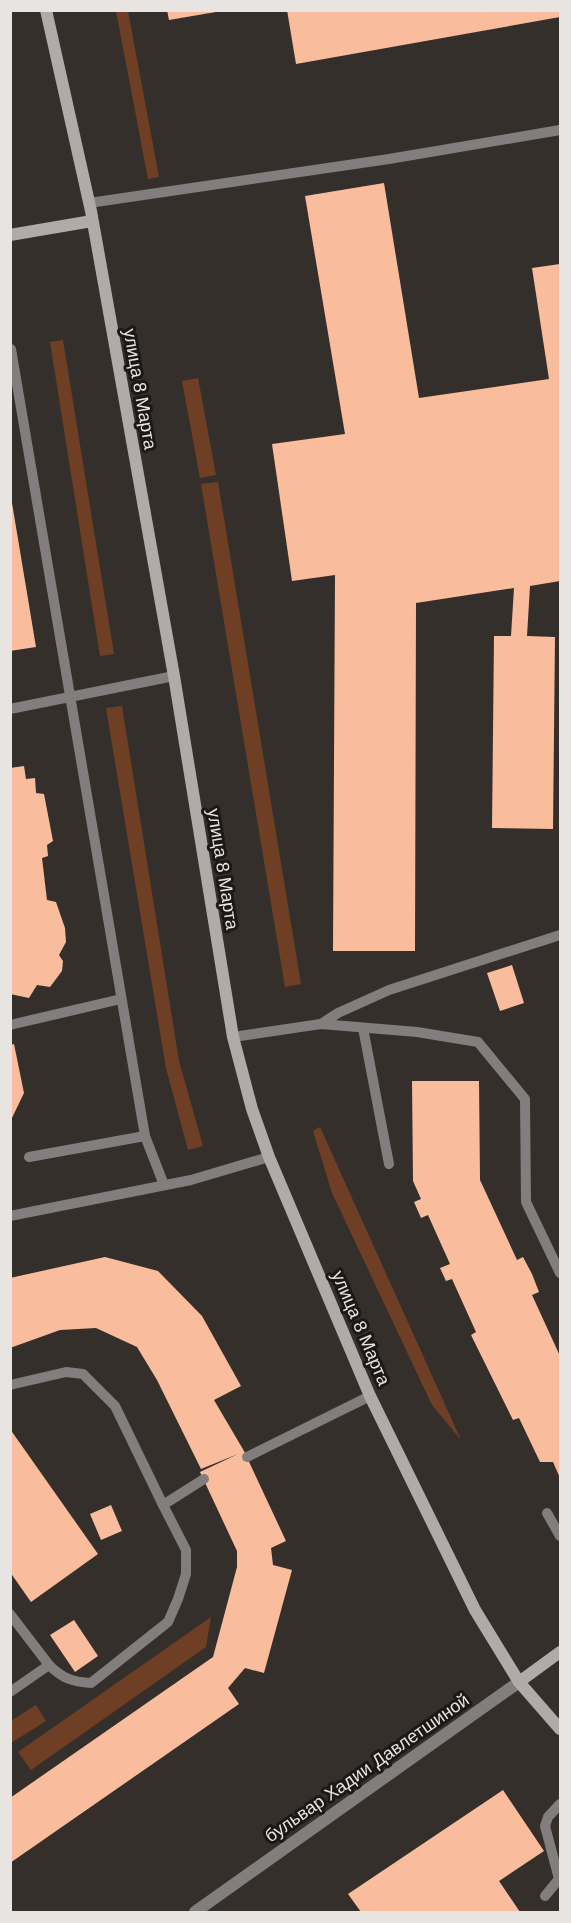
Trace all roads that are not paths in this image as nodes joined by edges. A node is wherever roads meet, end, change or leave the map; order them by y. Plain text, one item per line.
1 (46, 10) edge
2 (561, 130) edge
3 (89, 203) junction
4 (92, 221) junction
5 (10, 235) edge
6 (11, 349) edge
7 (14, 390) edge
8 (174, 676) junction
9 (70, 697) junction
10 (10, 709) edge
11 (561, 934) edge
12 (122, 999) junction
13 (321, 1024) junction
14 (10, 1025) edge
15 (363, 1028) junction
16 (233, 1037) junction
17 (145, 1136) junction
18 (29, 1157) dead end
19 (269, 1157) junction
20 (389, 1164) dead end
21 (164, 1185) junction
22 (10, 1216) edge
23 (561, 1273) edge
24 (10, 1385) edge
25 (370, 1396) junction
26 (247, 1457) dead end
27 (204, 1479) dead end
28 (163, 1505) junction
29 (546, 1513) dead end
30 (561, 1536) edge
31 (10, 1614) edge
32 (561, 1652) edge
33 (49, 1665) junction
34 (519, 1682) junction
35 (10, 1692) edge
36 (561, 1729) edge
37 (561, 1804) edge
38 (545, 1896) dead end
39 (195, 1912) edge

1 - 3 main road, улица 8 Марта
2 - 3 lane
3 - 4 main road, улица 8 Марта
4 - 5 main road
4 - 8 main road, улица 8 Марта
6 - 7 lane
7 - 9 lane
8 - 9 lane
8 - 16 main road, улица 8 Марта
9 - 10 lane
9 - 12 lane
11 - 13 lane
12 - 14 lane
12 - 17 lane
13 - 15 lane
13 - 16 lane
15 - 20 lane
15 - 23 lane
16 - 19 main road, улица 8 Марта
17 - 18 lane
17 - 21 lane
19 - 21 lane
19 - 25 main road, улица 8 Марта
21 - 22 lane
24 - 28 lane
25 - 26 lane
25 - 34 main road, улица 8 Марта
27 - 28 lane
28 - 33 lane
29 - 30 lane
31 - 33 lane
32 - 34 main road, бульвар Хадии Давлетшиной
33 - 35 lane
34 - 36 main road, улица 8 Марта
34 - 39 street, бульвар Хадии Давлетшиной
37 - 38 lane

